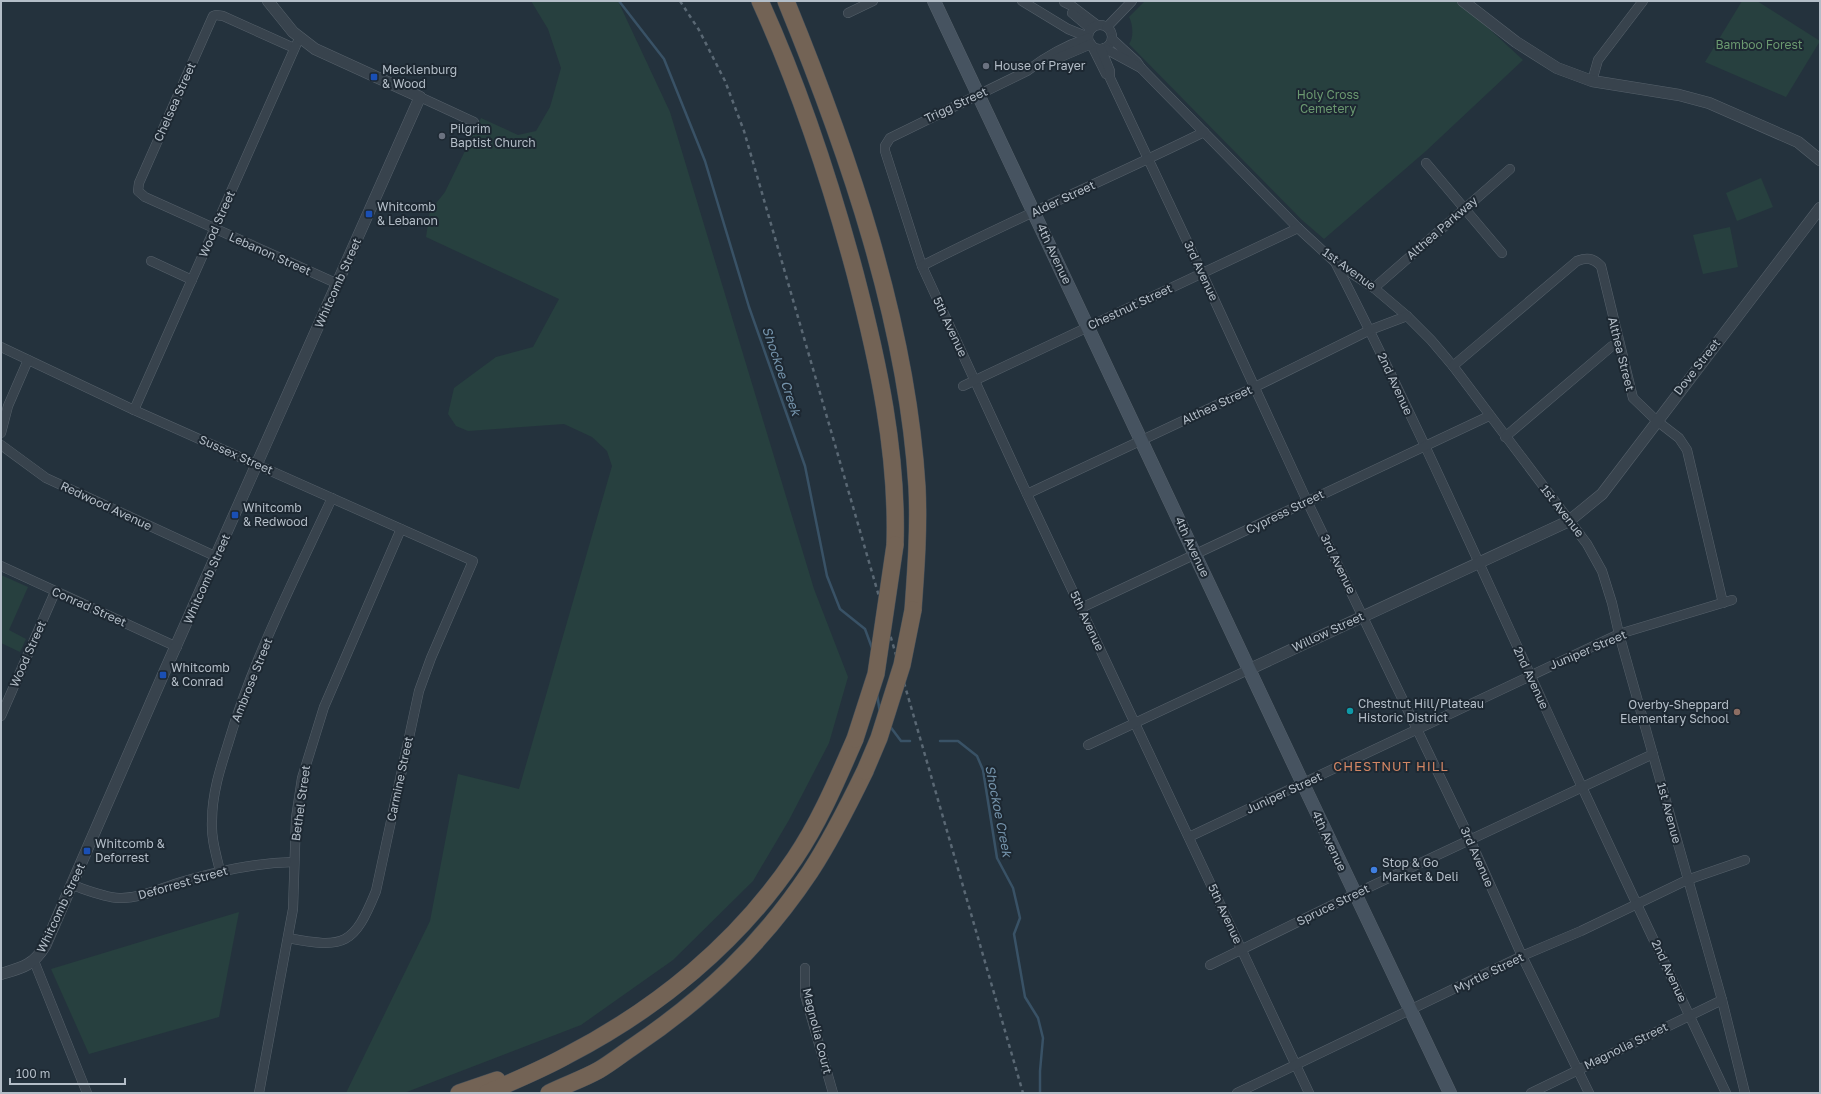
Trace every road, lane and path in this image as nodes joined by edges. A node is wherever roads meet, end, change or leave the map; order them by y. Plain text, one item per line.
1 (268, 1) edge
2 (760, 1) edge
3 (786, 1) edge
4 (873, 1) edge
5 (934, 1) edge
6 (1022, 1) edge
7 (1132, 1) edge
8 (1463, 1) edge
9 (1642, 1) edge
10 (1063, 2) edge
11 (858, 4) edge
12 (848, 13) dead end
13 (1107, 27) junction
14 (299, 38) junction
15 (1094, 39) junction
16 (1112, 39) junction
17 (294, 48) junction
18 (1140, 68) junction
19 (1592, 81) junction
20 (978, 94) junction
21 (420, 97) junction
22 (474, 122) dead end
23 (1204, 132) junction
24 (887, 142) joint
25 (1148, 159) junction
26 (1820, 160) edge
27 (1426, 163) dead end
28 (1510, 169) dead end
29 (138, 191) joint
30 (1464, 208) junction
31 (1820, 208) edge
32 (1035, 212) junction
33 (1298, 228) junction
34 (214, 229) junction
35 (1502, 253) dead end
36 (151, 261) dead end
37 (1336, 263) junction
38 (922, 266) junction
39 (1202, 273) junction
40 (192, 280) junction
41 (338, 284) junction
42 (1374, 288) junction
43 (1407, 316) junction
44 (1088, 327) junction
45 (1370, 330) junction
46 (1619, 344) junction
47 (1, 347) edge
48 (28, 360) junction
49 (1453, 366) junction
50 (975, 380) junction
51 (963, 386) dead end
52 (1255, 387) junction
53 (134, 410) junction
54 (1489, 416) junction
55 (1656, 421) junction
56 (1, 433) edge
57 (1505, 437) junction
58 (1142, 440) junction
59 (1, 445) edge
60 (1425, 446) junction
61 (258, 464) junction
62 (1027, 494) junction
63 (332, 498) junction
64 (1307, 501) junction
65 (1569, 521) junction
66 (402, 529) junction
67 (1195, 555) junction
68 (217, 557) junction
69 (473, 561) joint
70 (1479, 563) junction
71 (1, 566) edge
72 (55, 592) junction
73 (1728, 602) joint
74 (1081, 608) junction
75 (1363, 615) junction
76 (1619, 634) junction
77 (177, 647) junction
78 (1250, 668) junction
79 (1530, 675) junction
80 (1, 716) edge
81 (1135, 723) junction
82 (1418, 730) junction
83 (1088, 745) dead end
84 (1653, 754) junction
85 (1303, 784) junction
86 (1583, 786) junction
87 (1189, 837) junction
88 (1470, 840) junction
89 (1745, 860) dead end
90 (294, 862) junction
91 (220, 871) junction
92 (1687, 880) junction
93 (72, 886) junction
94 (1354, 894) junction
95 (1638, 904) junction
96 (288, 938) junction
97 (1242, 950) junction
98 (1522, 956) junction
99 (34, 962) junction
100 (1210, 965) dead end
101 (805, 968) dead end
102 (1, 974) edge
103 (1722, 1000) junction
104 (1410, 1010) junction
105 (1690, 1016) junction
106 (565, 1057) junction
107 (1296, 1065) junction
108 (1578, 1070) junction
109 (87, 1093) edge
110 (259, 1093) edge
111 (459, 1093) edge
112 (486, 1093) edge
113 (549, 1093) edge
114 (833, 1093) edge
115 (1237, 1093) edge
116 (1309, 1093) edge
117 (1450, 1093) edge
118 (1531, 1093) edge
119 (1589, 1093) edge
120 (1726, 1093) edge
121 (1745, 1093) edge

1 - 14 street
2 - 106 highway, bridge
3 - 113 highway, bridge
4 - 11 street
5 - 20 main road, 4th Avenue
6 - 15 street
7 - 13 street
8 - 19 street
9 - 19 street
10 - 15 street
11 - 12 street
13 - 15 street
13 - 16 street
14 - 17 street, Wood Street
14 - 21 street
15 - 16 street
15 - 18 street, 1st Avenue
15 - 20 street, Trigg Street
15 - 25 street, 3rd Avenue
16 - 18 street, 1st Avenue
17 - 29 street, Chelsea Street
17 - 34 street, Wood Street
18 - 23 street, 1st Avenue
19 - 26 street
20 - 24 street, Trigg Street
20 - 32 main road, 4th Avenue
21 - 22 street
21 - 41 street, Whitcomb Street
23 - 25 street, Alder Street
23 - 33 street, 1st Avenue
24 - 38 street, 5th Avenue
25 - 32 street, Alder Street
25 - 39 street, 3rd Avenue
27 - 30 street
28 - 30 street, Althea Parkway
29 - 34 street, Lebanon Street
30 - 35 street
30 - 42 street, Althea Parkway
31 - 55 street, Dove Street
32 - 38 street, Alder Street
32 - 44 main road, 4th Avenue
33 - 37 street, 1st Avenue
33 - 39 street, Chestnut Street
34 - 40 street, Wood Street
34 - 41 street, Lebanon Street
36 - 40 street
37 - 42 street, 1st Avenue
37 - 45 street, 2nd Avenue
38 - 50 street, 5th Avenue
39 - 44 street, Chestnut Street
39 - 52 street, 3rd Avenue
40 - 53 street, Wood Street
41 - 61 street, Whitcomb Street
42 - 43 street, 1st Avenue
43 - 45 street, Althea Street
43 - 49 street, 1st Avenue
44 - 50 street, Chestnut Street
44 - 58 main road, 4th Avenue
45 - 52 street, Althea Street
45 - 60 street, 2nd Avenue
46 - 49 street, Althea Street
46 - 55 street, Althea Street
46 - 57 street
47 - 48 street, Sussex Street
48 - 53 street, Sussex Street
48 - 56 street
49 - 54 street, 1st Avenue
50 - 51 street, Chestnut Street
50 - 62 street, 5th Avenue
52 - 58 street, Althea Street
52 - 64 street, 3rd Avenue
53 - 61 street, Sussex Street
54 - 57 street, 1st Avenue
54 - 60 street, Cypress Street
55 - 65 street, Dove Street
55 - 73 street, Althea Street
57 - 65 street, 1st Avenue
58 - 62 street, Althea Street
58 - 67 main road, 4th Avenue
59 - 68 street, Redwood Avenue
60 - 64 street, Cypress Street
60 - 70 street, 2nd Avenue
61 - 63 street, Sussex Street
61 - 68 street, Whitcomb Street
62 - 74 street, 5th Avenue
63 - 66 street, Sussex Street
63 - 91 street, Ambrose Street
64 - 67 street, Cypress Street
64 - 75 street, 3rd Avenue
65 - 70 street, Willow Street
65 - 76 street, 1st Avenue
66 - 69 street, Sussex Street
66 - 90 street, Bethel Street
67 - 74 street, Cypress Street
67 - 78 main road, 4th Avenue
68 - 77 street, Whitcomb Street
69 - 96 street, Carmine Street
70 - 75 street, Willow Street
70 - 79 street, 2nd Avenue
71 - 72 street, Conrad Street
72 - 77 street, Conrad Street
72 - 80 street, Wood Street
73 - 76 street, Juniper Street
74 - 81 street, 5th Avenue
75 - 78 street, Willow Street
75 - 82 street, 3rd Avenue
76 - 79 street, Juniper Street
76 - 84 street, 1st Avenue
77 - 93 street, Whitcomb Street
78 - 81 street, Willow Street
78 - 85 main road, 4th Avenue
79 - 82 street, Juniper Street
79 - 86 street, 2nd Avenue
81 - 83 street, Willow Street
81 - 87 street, 5th Avenue
82 - 85 street, Juniper Street
82 - 88 street, 3rd Avenue
84 - 86 street, Spruce Street
84 - 92 street, 1st Avenue
85 - 87 street, Juniper Street
85 - 94 main road, 4th Avenue
86 - 88 street, Spruce Street
86 - 95 street, 2nd Avenue
87 - 97 street, 5th Avenue
88 - 94 street, Spruce Street
88 - 98 street, 3rd Avenue
89 - 92 street, Myrtle Street
90 - 91 street, Deforrest Street
90 - 96 street, Bethel Street
91 - 93 street, Deforrest Street
92 - 95 street, Myrtle Street
92 - 103 street, 1st Avenue
93 - 99 street, Whitcomb Street
94 - 97 street, Spruce Street
94 - 104 main road, 4th Avenue
95 - 98 street, Myrtle Street
95 - 105 street, 2nd Avenue
96 - 110 street, Bethel Street
97 - 100 street, Spruce Street
97 - 107 street, 5th Avenue
98 - 104 street, Myrtle Street
98 - 108 street, 3rd Avenue
99 - 102 street, Whitcomb Street
99 - 109 street
101 - 114 street, Magnolia Court
103 - 105 street, Magnolia Street
103 - 121 street, 1st Avenue
104 - 107 street, Myrtle Street
104 - 117 main road, 4th Avenue
105 - 108 street, Magnolia Street
105 - 120 street, 2nd Avenue
106 - 111 highway
106 - 112 highway
107 - 115 street, Myrtle Street
107 - 116 street, 5th Avenue
108 - 118 street, Magnolia Street
108 - 119 street, 3rd Avenue

